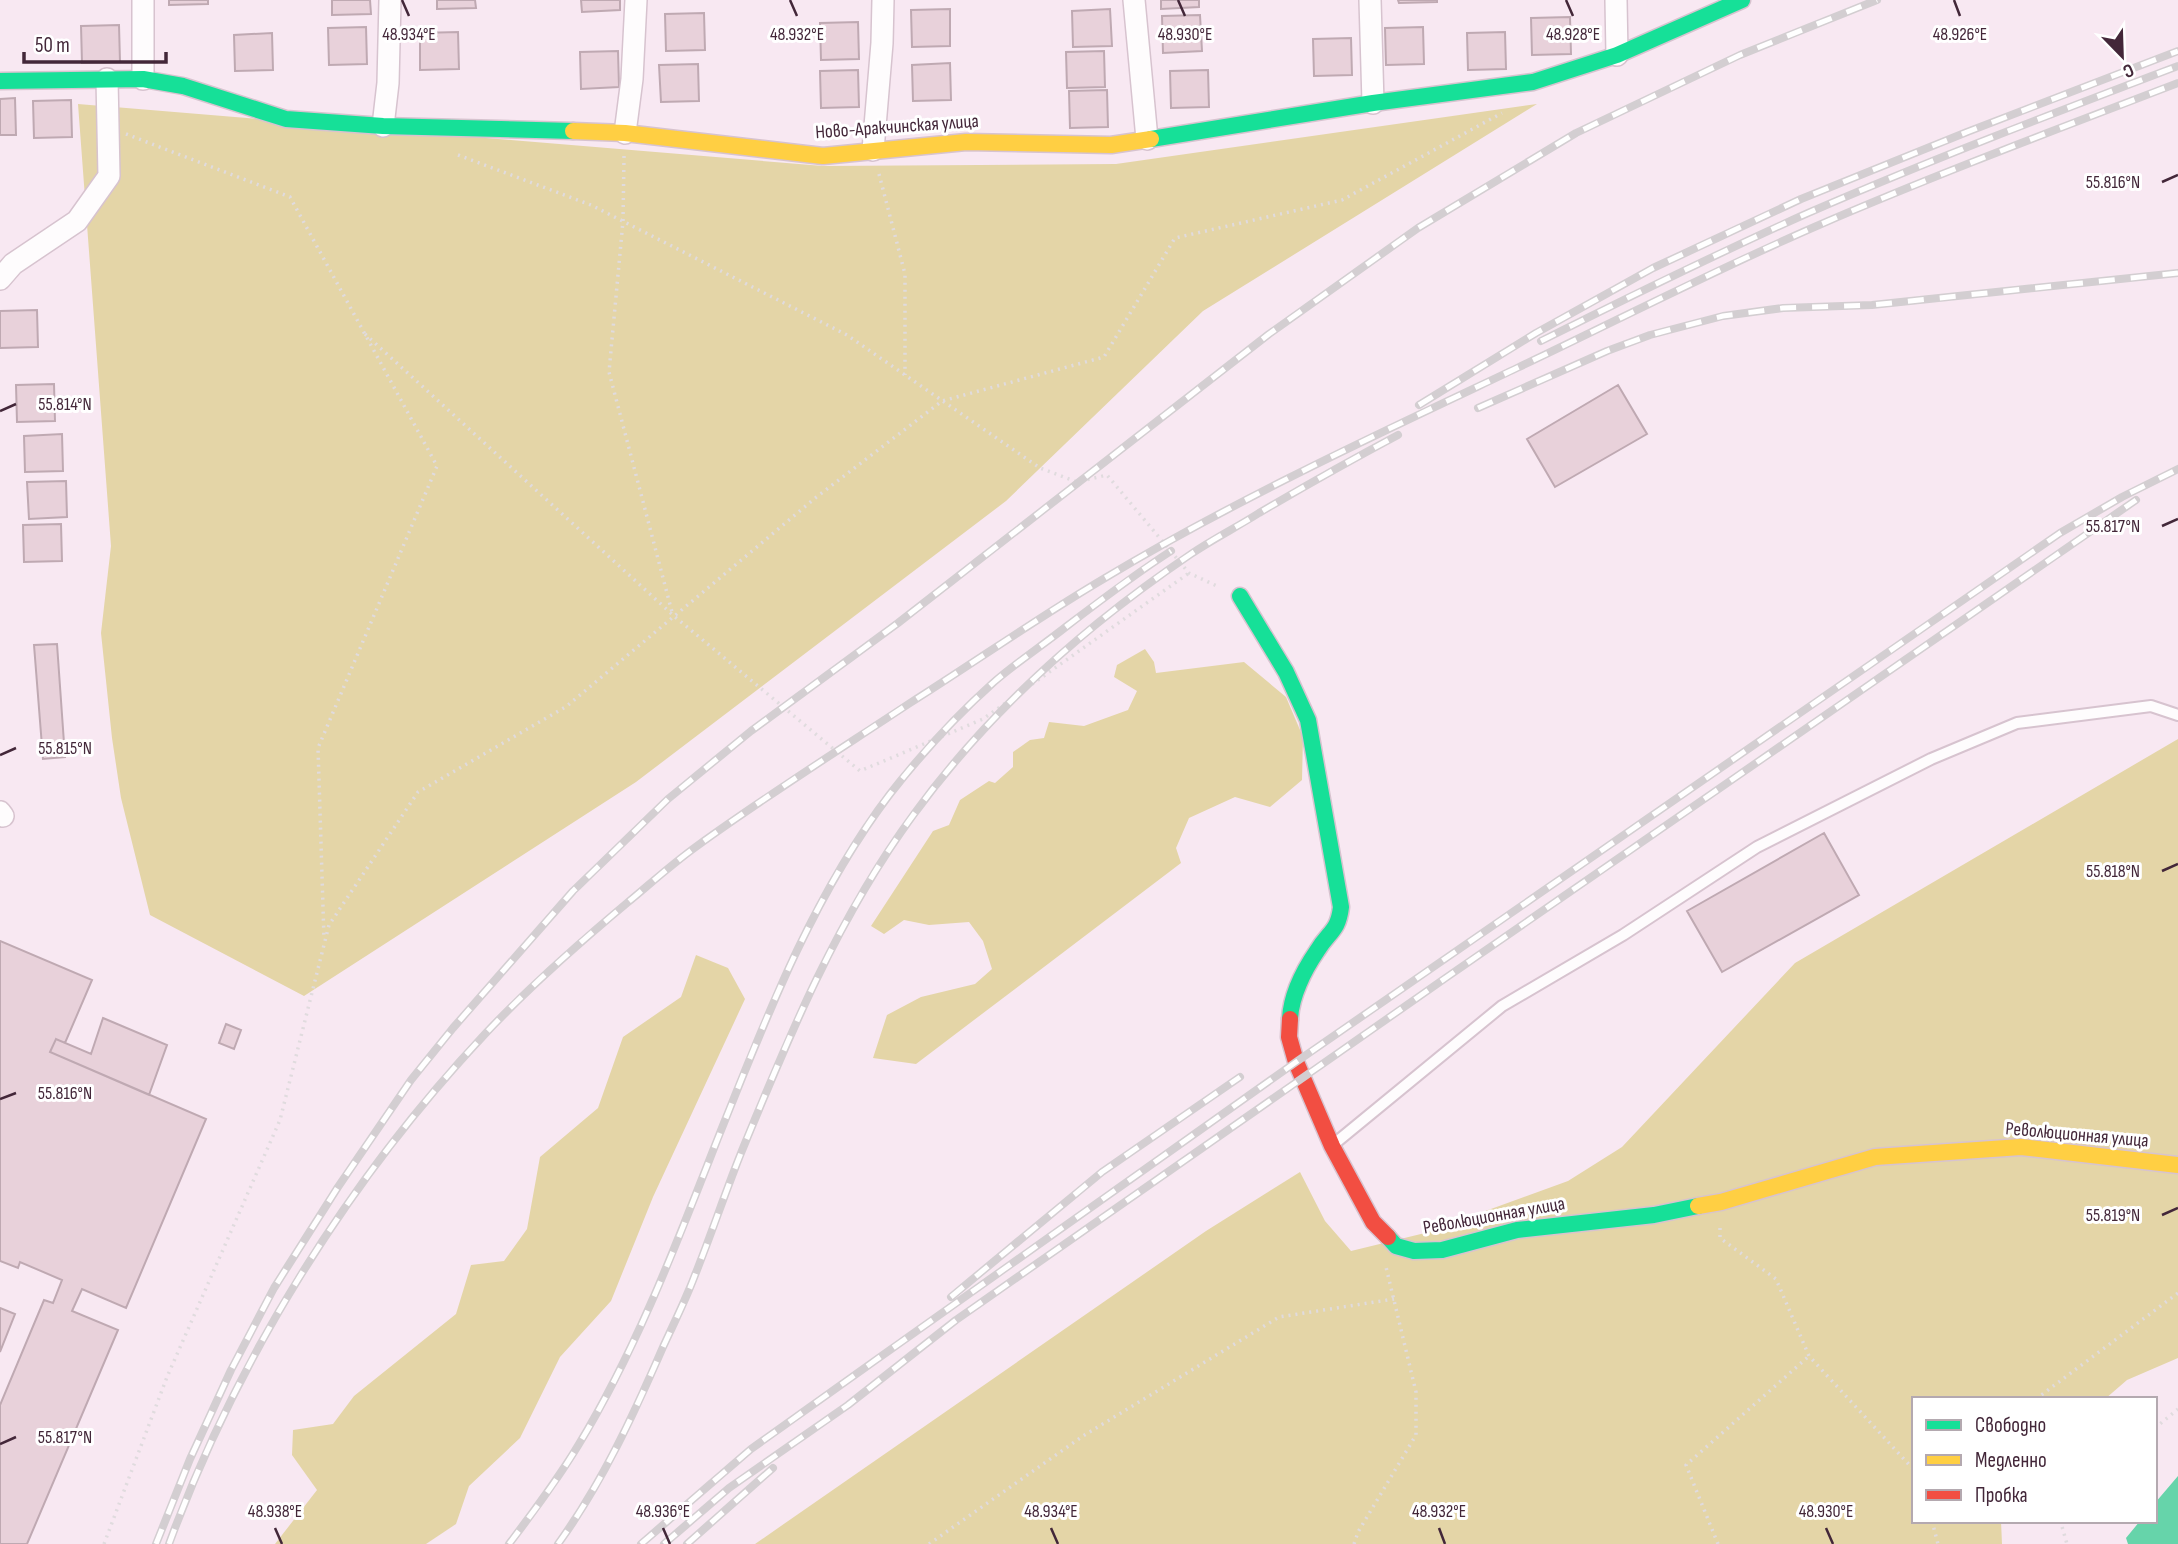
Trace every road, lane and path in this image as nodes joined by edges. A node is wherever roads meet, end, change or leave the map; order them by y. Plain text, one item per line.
1 (142, 0) edge
2 (390, 0) edge
3 (636, 0) edge
4 (883, 0) edge
5 (1134, 0) edge
6 (1370, 0) edge
7 (1616, 0) edge
8 (1742, 0) edge
9 (1617, 55) junction
10 (107, 79) junction
11 (143, 79) junction
12 (0, 81) edge
13 (1373, 103) junction
14 (1509, 108) dead end
15 (383, 126) junction
16 (108, 127) junction
17 (625, 133) junction
18 (1147, 139) junction
19 (873, 150) junction
20 (448, 151) dead end
21 (623, 221) junction
22 (0, 278) edge
23 (365, 334) junction
24 (905, 375) junction
25 (942, 401) junction
26 (1189, 573) junction
27 (1240, 596) joint
28 (674, 616) junction
29 (2178, 715) edge
30 (324, 944) junction
31 (1332, 1146) junction
32 (2178, 1165) edge
33 (1721, 1202) junction
34 (1396, 1246) junction
35 (2178, 1293) edge
36 (1394, 1299) junction
37 (1809, 1356) junction
38 (2039, 1397) edge
39 (2178, 1409) edge
40 (2157, 1426) edge
41 (1912, 1468) edge
42 (1933, 1523) edge
43 (2061, 1523) edge
44 (104, 1544) edge
45 (929, 1544) edge
46 (1354, 1544) edge
47 (1718, 1544) edge
48 (1938, 1544) edge
49 (2067, 1544) edge

1 - 11 street
2 - 15 street
3 - 17 street
4 - 19 street
5 - 18 street
6 - 13 street
7 - 9 street
8 - 9 street, Ново-Аракчинская улица
9 - 13 street, Ново-Аракчинская улица
10 - 11 street, Ново-Аракчинская улица
10 - 12 street, Ново-Аракчинская улица
10 - 16 street
11 - 15 street, Ново-Аракчинская улица
13 - 18 street, Ново-Аракчинская улица
14 - 25 path
15 - 17 street, Ново-Аракчинская улица
16 - 22 street
16 - 23 path
17 - 19 street, Ново-Аракчинская улица
17 - 21 path
18 - 19 street, Ново-Аракчинская улица
19 - 24 path
20 - 21 path
21 - 24 path
21 - 28 path
23 - 28 path
23 - 30 path
24 - 25 path
25 - 26 path
25 - 28 path
26 - 27 path
26 - 28 path
27 - 31 street
28 - 30 path
29 - 31 lane
30 - 44 path
31 - 34 street
32 - 33 street, Революционная улица
33 - 34 street, Революционная улица
33 - 37 path
34 - 36 path
35 - 38 path
36 - 45 path
36 - 46 path
37 - 41 path
37 - 47 path
39 - 40 path
42 - 48 path
43 - 49 path

